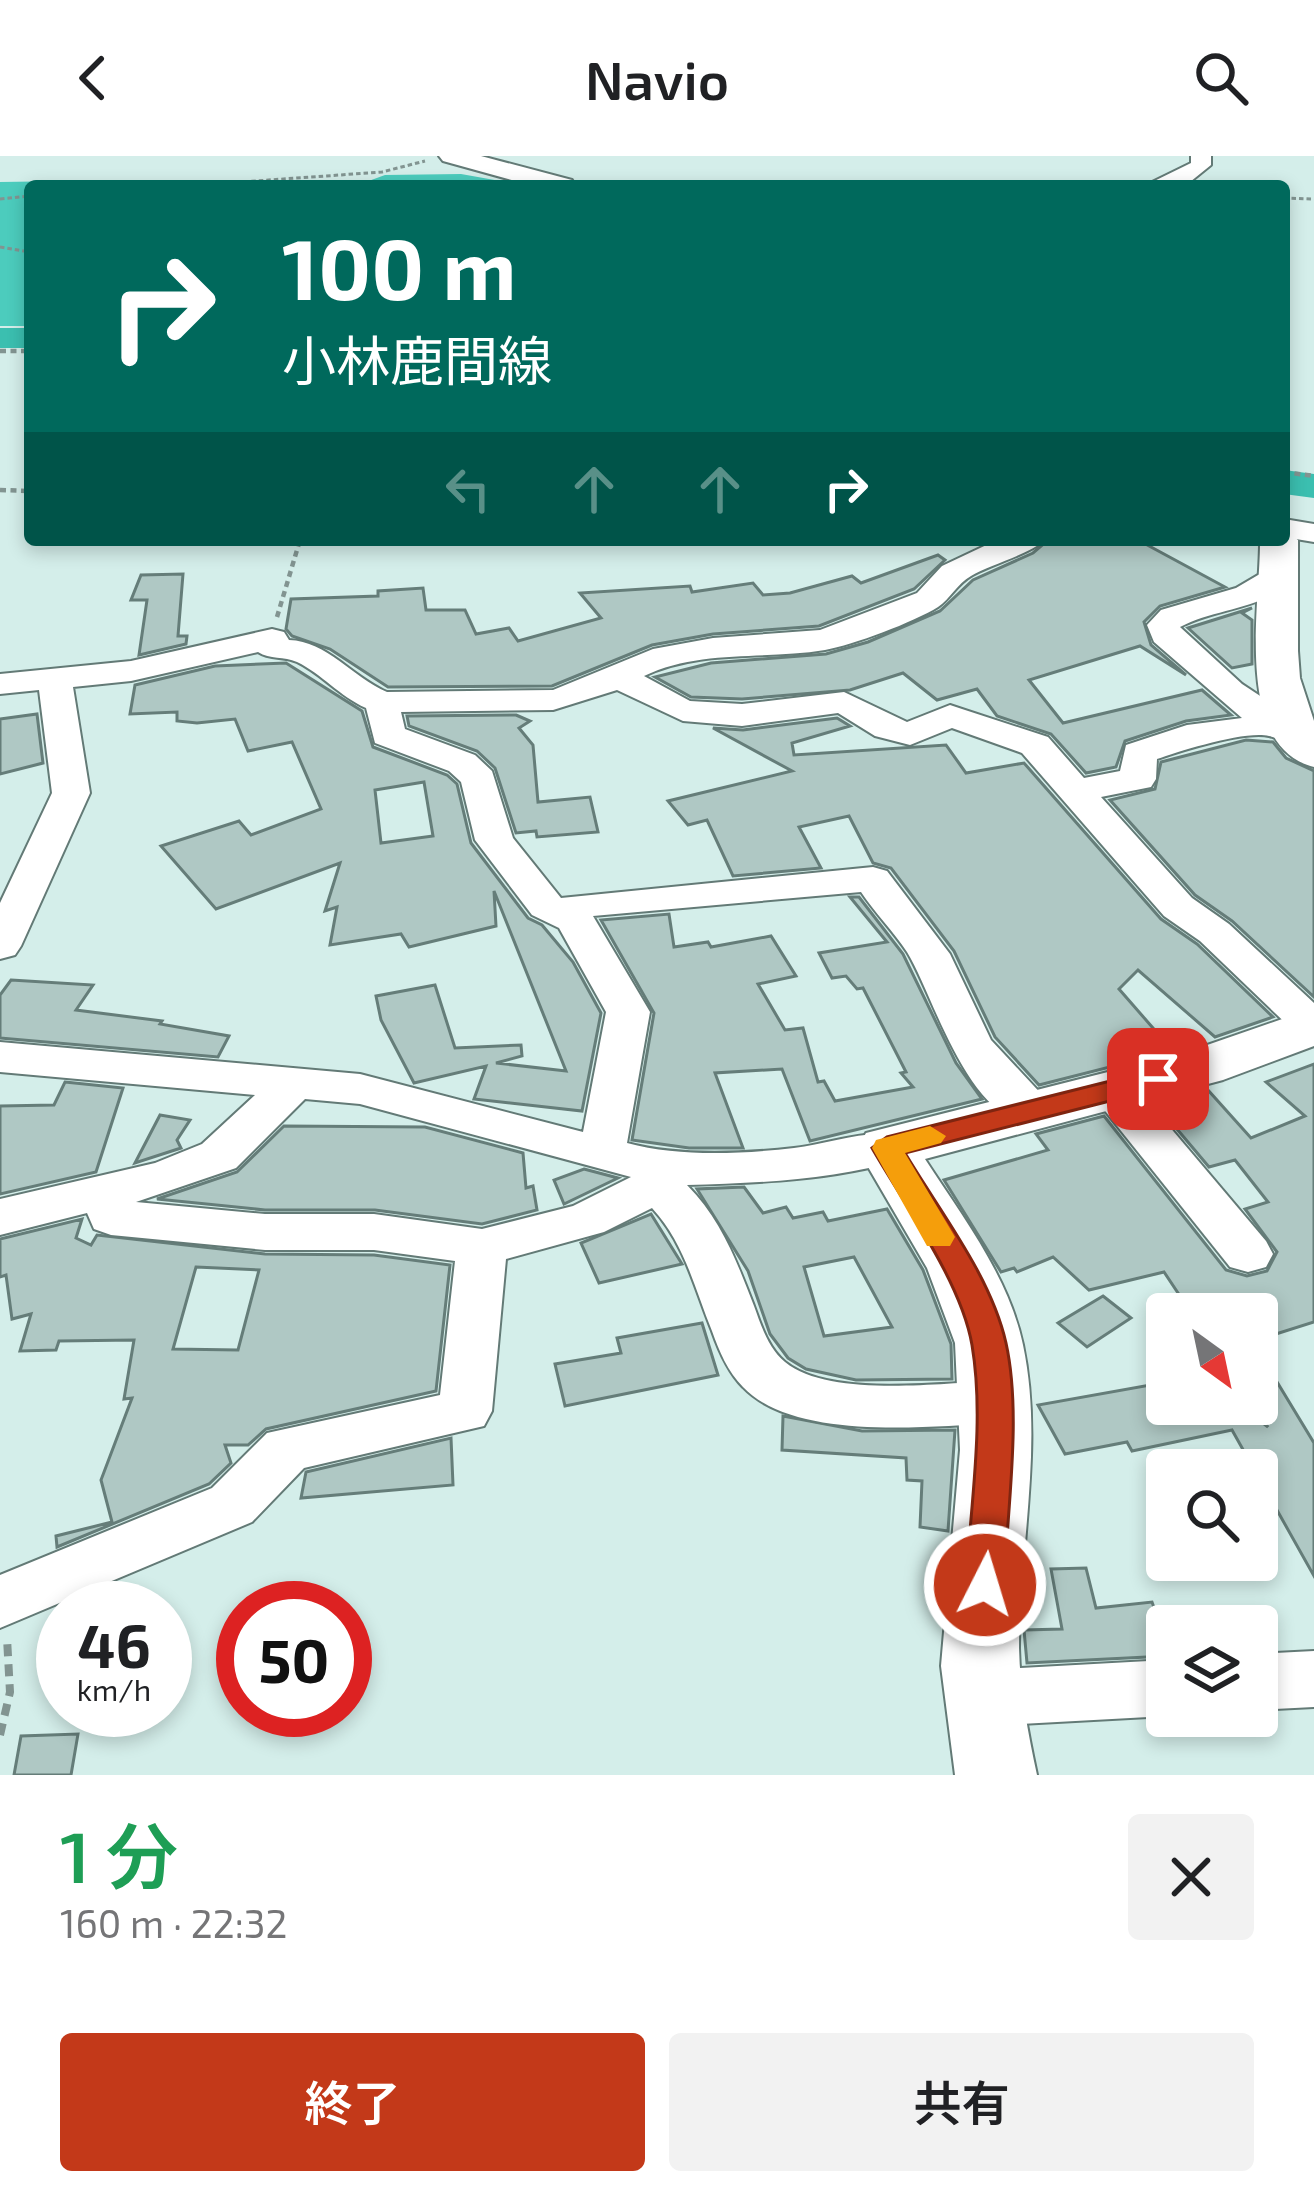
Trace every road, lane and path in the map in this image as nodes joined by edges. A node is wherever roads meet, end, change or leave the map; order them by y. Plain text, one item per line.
1 (452, 156) edge
2 (1201, 156) edge
3 (423, 161) dead end
4 (269, 180) edge
5 (541, 180) edge
6 (1176, 180) edge
7 (298, 546) edge
8 (1009, 546) edge
9 (1280, 558) edge
10 (272, 639) junction
11 (619, 676) junction
12 (55, 680) junction
13 (0, 684) edge
14 (382, 702) junction
15 (1295, 739) edge
16 (1075, 791) junction
17 (562, 914) junction
18 (0, 946) edge
19 (1314, 1026) edge
20 (0, 1057) edge
21 (290, 1086) junction
22 (1114, 1091) junction
23 (1030, 1110) junction
24 (887, 1148) junction
25 (601, 1153) junction
26 (660, 1176) junction
27 (113, 1190) junction
28 (0, 1217) edge
29 (482, 1246) junction
30 (1248, 1254) dead end
31 (994, 1402) junction
32 (2, 1603) edge
33 (1314, 1679) edge
34 (1278, 1681) edge
35 (1146, 1689) edge
36 (982, 1698) junction
37 (0, 1735) edge
38 (996, 1775) edge

1 - 5 main road
2 - 6 street
3 - 4 path
7 - 10 path
8 - 11 street
9 - 15 main road
9 - 15 street
10 - 12 street
10 - 14 street
11 - 14 street
11 - 16 street
12 - 13 street
12 - 18 street
14 - 17 street
15 - 16 street
16 - 19 street
17 - 23 street
17 - 25 street
19 - 22 main road
20 - 21 street
21 - 25 street
21 - 27 street
22 - 23 main road
22 - 30 street
23 - 24 main road
24 - 26 street
24 - 31 main road
25 - 26 street
26 - 29 street
26 - 31 street
27 - 28 street
27 - 29 street
29 - 32 street
31 - 36 main road
32 - 37 path
33 - 34 street
35 - 36 street
36 - 38 main road

